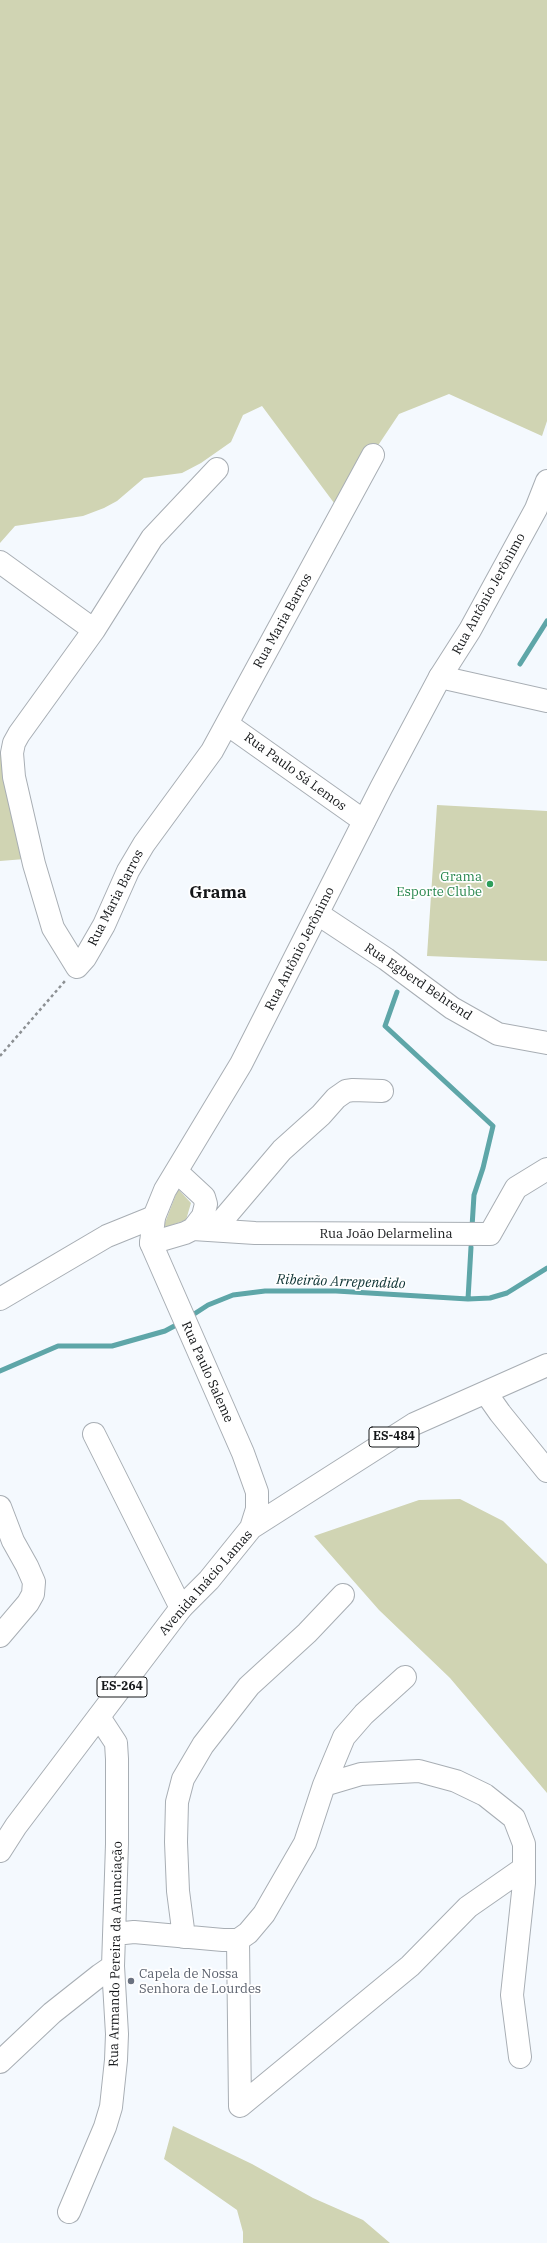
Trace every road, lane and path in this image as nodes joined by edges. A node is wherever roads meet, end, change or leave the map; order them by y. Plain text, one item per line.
1 (373, 455) dead end
2 (217, 469) dead end
3 (547, 482) edge
4 (0, 562) edge
5 (94, 630) junction
6 (440, 678) junction
7 (547, 702) edge
8 (227, 724) junction
9 (364, 821) junction
10 (318, 914) junction
11 (77, 967) junction
12 (547, 1043) edge
13 (0, 1056) edge
14 (382, 1091) dead end
15 (547, 1169) edge
16 (177, 1172) junction
17 (154, 1217) junction
18 (193, 1229) junction
19 (214, 1230) junction
20 (151, 1243) junction
21 (0, 1299) edge
22 (547, 1366) edge
23 (486, 1392) junction
24 (94, 1434) dead end
25 (547, 1471) edge
26 (0, 1507) edge
27 (251, 1528) junction
28 (342, 1595) dead end
29 (181, 1608) junction
30 (0, 1636) edge
31 (405, 1677) dead end
32 (99, 1717) junction
33 (324, 1785) junction
34 (0, 1850) edge
35 (524, 1868) junction
36 (115, 1934) junction
37 (184, 1937) junction
38 (238, 1940) junction
39 (114, 1966) junction
40 (520, 2058) dead end
41 (0, 2062) edge
42 (69, 2212) dead end

1 - 8 street, Rua Maria Barros
2 - 5 street
3 - 6 street, Rua Antônio Jerônimo
4 - 5 street
5 - 11 street
6 - 7 street
6 - 9 street, Rua Antônio Jerônimo
8 - 9 street, Rua Paulo Sá Lemos
8 - 11 street, Rua Maria Barros
9 - 10 street, Rua Antônio Jerônimo
10 - 12 street, Rua Egberd Behrend
10 - 16 street, Rua Antônio Jerônimo
11 - 13 path
14 - 19 street
15 - 19 street, Rua João Delarmelina
16 - 17 street, Rua Antônio Jerônimo
16 - 18 street
17 - 20 street, Rua Paulo Saleme
17 - 21 street
18 - 19 street, Rua João Delarmelina
18 - 20 street
20 - 27 street, Rua Paulo Saleme
22 - 23 street, Avenida Inácio Lamas / ES-484
23 - 25 street
23 - 27 street, Avenida Inácio Lamas / ES-484
24 - 29 street
26 - 30 street
27 - 29 street, Avenida Inácio Lamas / ES-264
28 - 37 street
29 - 32 street, Avenida Inácio Lamas / ES-264
31 - 33 street
32 - 34 street, Avenida Inácio Lamas / ES-264
32 - 36 street, Rua Armando Pereira da Anunciação
33 - 35 street
33 - 38 street
35 - 38 street
35 - 40 street
36 - 37 street
36 - 39 street, Rua Armando Pereira da Anunciação
37 - 38 street
39 - 41 street
39 - 42 street, Rua Armando Pereira da Anunciação

